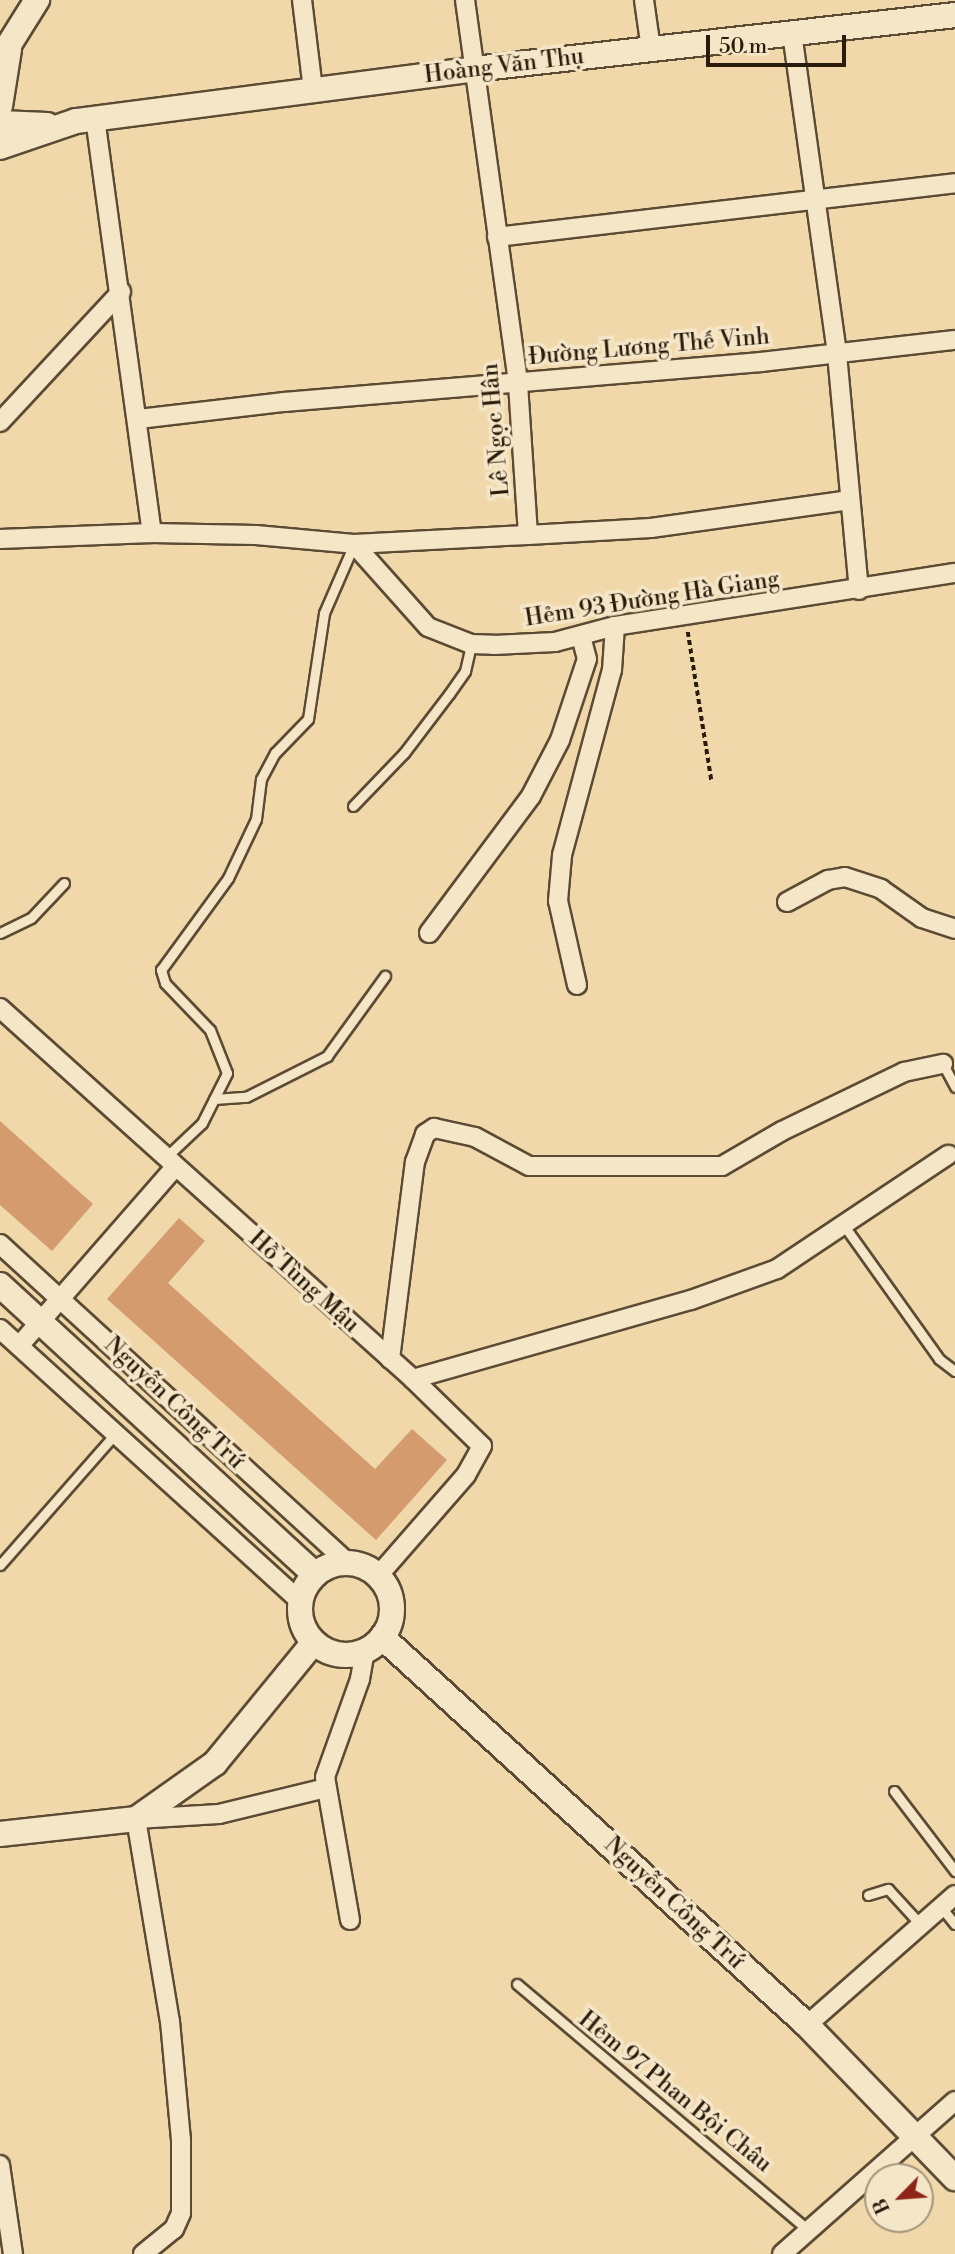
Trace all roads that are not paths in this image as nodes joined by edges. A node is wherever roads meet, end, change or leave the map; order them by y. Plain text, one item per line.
1 (37, 0) edge
2 (302, 0) edge
3 (466, 0) edge
4 (644, 0) edge
5 (955, 15) edge
6 (792, 33) junction
7 (651, 49) junction
8 (4, 54) edge
9 (474, 69) junction
10 (313, 90) junction
11 (0, 106) edge
12 (95, 118) junction
13 (0, 123) edge
14 (54, 125) junction
15 (0, 147) edge
16 (955, 184) edge
17 (816, 200) junction
18 (497, 237) junction
19 (121, 292) junction
20 (955, 340) edge
21 (837, 354) junction
22 (518, 384) junction
23 (139, 419) junction
24 (0, 422) edge
25 (850, 500) junction
26 (152, 533) junction
27 (528, 535) junction
28 (0, 539) edge
29 (354, 544) junction
30 (955, 573) edge
31 (859, 590) junction
32 (615, 626) junction
33 (580, 637) junction
34 (471, 644) junction
35 (353, 806) dead end
36 (64, 883) dead end
37 (788, 902) dead end
38 (955, 929) edge
39 (0, 933) edge
40 (429, 933) dead end
41 (385, 976) dead end
42 (577, 985) dead end
43 (0, 1008) edge
44 (943, 1064) joint
45 (955, 1087) edge
46 (214, 1099) junction
47 (948, 1155) dead end
48 (170, 1163) junction
49 (845, 1227) junction
50 (0, 1244) edge
51 (0, 1285) edge
52 (59, 1298) junction
53 (40, 1321) junction
54 (0, 1329) edge
55 (19, 1346) junction
56 (390, 1359) junction
57 (955, 1371) edge
58 (413, 1378) junction
59 (116, 1434) junction
60 (348, 1563) junction
61 (0, 1565) edge
62 (315, 1575) junction
63 (378, 1576) junction
64 (300, 1601) junction
65 (314, 1642) junction
66 (374, 1644) junction
67 (326, 1788) junction
68 (894, 1791) dead end
69 (136, 1819) junction
70 (0, 1834) edge
71 (955, 1871) edge
72 (869, 1895) dead end
73 (955, 1895) edge
74 (941, 1908) junction
75 (350, 1920) dead end
76 (955, 1924) edge
77 (921, 1925) junction
78 (517, 1984) dead end
79 (807, 2025) junction
80 (955, 2101) edge
81 (915, 2136) junction
82 (0, 2165) edge
83 (955, 2178) edge
84 (809, 2231) junction
85 (13, 2254) edge
86 (144, 2254) edge
87 (782, 2254) edge

1 - 8 street
2 - 10 street
3 - 9 street, Lê Ngọc Hân
4 - 7 street
5 - 6 street, Hoàng Văn Thụ
6 - 7 street, Hoàng Văn Thụ
6 - 17 street
7 - 9 street, Hoàng Văn Thụ
8 - 11 street
9 - 10 street, Hoàng Văn Thụ
9 - 18 street, Lê Ngọc Hân
10 - 12 street, Hoàng Văn Thụ
12 - 14 street, Hoàng Văn Thụ
12 - 19 street
13 - 14 street
14 - 15 street
16 - 17 street
17 - 18 street
17 - 21 street
18 - 22 street, Lê Ngọc Hân
19 - 23 street
19 - 24 street
20 - 21 street, Đường Lương Thế Vinh
21 - 22 street, Đường Lương Thế Vinh
21 - 25 street
22 - 23 street, Đường Lương Thế Vinh
22 - 27 street, Lê Ngọc Hân
23 - 26 street
25 - 27 street
25 - 31 street
26 - 28 street
26 - 29 street
27 - 29 street
29 - 34 street, Hẻm 93 Đường Hà Giang
29 - 46 lane
30 - 31 street, Hẻm 93 Đường Hà Giang
31 - 32 street, Hẻm 93 Đường Hà Giang
32 - 33 street, Hẻm 93 Đường Hà Giang
32 - 42 street
33 - 34 street, Hẻm 93 Đường Hà Giang
33 - 40 street
34 - 35 lane
36 - 39 lane
37 - 38 street
41 - 46 lane
43 - 48 street, Hồ Tùng Mậu
44 - 45 lane
44 - 56 street
46 - 48 lane
47 - 49 street
48 - 52 street
48 - 56 street, Hồ Tùng Mậu
49 - 57 lane
49 - 58 street
50 - 52 street, Nguyễn Công Trứ
51 - 53 street, Nguyễn Công Trứ
52 - 53 street
52 - 60 street, Nguyễn Công Trứ
53 - 55 street
53 - 62 street, Nguyễn Công Trứ
54 - 55 street
55 - 59 street
56 - 58 street, Hồ Tùng Mậu
58 - 63 street, Hồ Tùng Mậu
59 - 61 lane
59 - 64 street
60 - 62 street
60 - 63 street
62 - 64 street
63 - 66 street
64 - 65 street
65 - 66 street
65 - 69 street
66 - 67 street
66 - 79 street, Nguyễn Công Trứ
67 - 69 street
67 - 75 street
68 - 71 lane
69 - 70 street
69 - 86 street
72 - 77 lane
73 - 74 street
74 - 76 lane
74 - 77 street
77 - 79 street
78 - 84 lane, Hẻm 97 Phan Bội Châu
79 - 81 street, Nguyễn Công Trứ
80 - 81 street
81 - 83 street, Nguyễn Công Trứ
81 - 84 street
82 - 85 street
84 - 87 street

